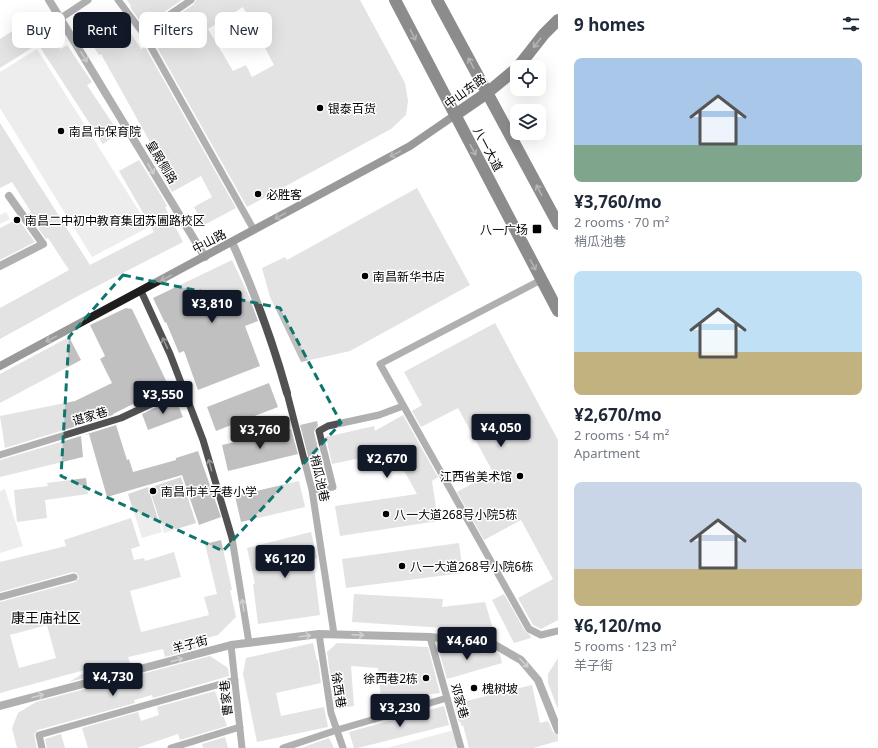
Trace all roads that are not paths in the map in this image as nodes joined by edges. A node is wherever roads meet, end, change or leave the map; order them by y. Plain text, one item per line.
1 (49, 0) edge
2 (88, 0) edge
3 (118, 0) edge
4 (191, 0) edge
5 (395, 0) edge
6 (438, 0) edge
7 (57, 12) edge
8 (174, 12) edge
9 (65, 15) edge
10 (558, 20) edge
11 (65, 25) edge
12 (139, 28) edge
13 (151, 48) edge
14 (524, 60) edge
15 (510, 74) edge
16 (487, 93) junction
17 (455, 115) junction
18 (428, 134) joint
19 (10, 196) dead end
20 (558, 224) edge
21 (254, 230) junction
22 (232, 242) junction
23 (205, 257) junction
24 (0, 266) edge
25 (541, 280) junction
26 (140, 291) junction
27 (558, 311) edge
28 (0, 366) edge
29 (183, 389) junction
30 (286, 393) joint
31 (403, 406) junction
32 (0, 455) edge
33 (312, 490) junction
34 (74, 577) dead end
35 (0, 597) edge
36 (558, 631) edge
37 (319, 634) junction
38 (334, 634) junction
39 (430, 637) junction
40 (249, 643) junction
41 (231, 646) junction
42 (235, 680) junction
43 (447, 698) junction
44 (0, 706) edge
45 (240, 727) junction
46 (337, 730) junction
47 (558, 730) edge
48 (42, 748) edge
49 (171, 748) edge
50 (242, 748) edge
51 (283, 748) edge
52 (343, 748) edge
53 (461, 748) edge

1 - 7 street, 皇殿侧路
2 - 9 lane
3 - 12 lane
4 - 8 lane
5 -> 17 highway, 八一大道
16 -> 6 highway
10 -> 14 highway, 中山东路
11 -> 23 street, 皇殿侧路
13 - 21 lane
15 - 16 highway, 中山东路
16 - 17 highway, 中山东路
20 -> 16 highway
17 - 18 main road, 中山东路
17 -> 25 highway, 八一大道
18 -> 21 main road, 中山路
19 - 24 street
21 - 22 main road, 中山路
22 - 23 main road, 中山路
22 - 30 street, 梢瓜池巷
23 -> 26 main road, 中山路
25 - 27 highway, 八一大道
25 - 31 lane
26 -> 28 main road, 中山路
29 -> 26 lane
29 - 32 lane, 谌家巷
40 -> 29 lane
30 - 33 lane, 梢瓜池巷
31 - 33 lane
31 - 36 lane
33 - 38 lane, 梢瓜池巷
34 - 35 lane
37 - 38 street, 羊子街
40 -> 37 street, 羊子街
37 - 46 lane, 徐西巷
38 -> 39 street, 羊子街
39 - 43 lane, 邓家巷
39 -> 47 street, 羊子街
40 - 41 street, 羊子街
41 - 42 lane, 曹家巷
44 -> 41 street, 羊子街
42 - 45 lane, 曹家巷
42 - 48 lane
43 - 46 lane
43 - 53 lane, 邓家巷
45 - 49 lane
45 - 50 lane, 曹家巷
46 - 51 lane
46 - 52 lane, 徐西巷

